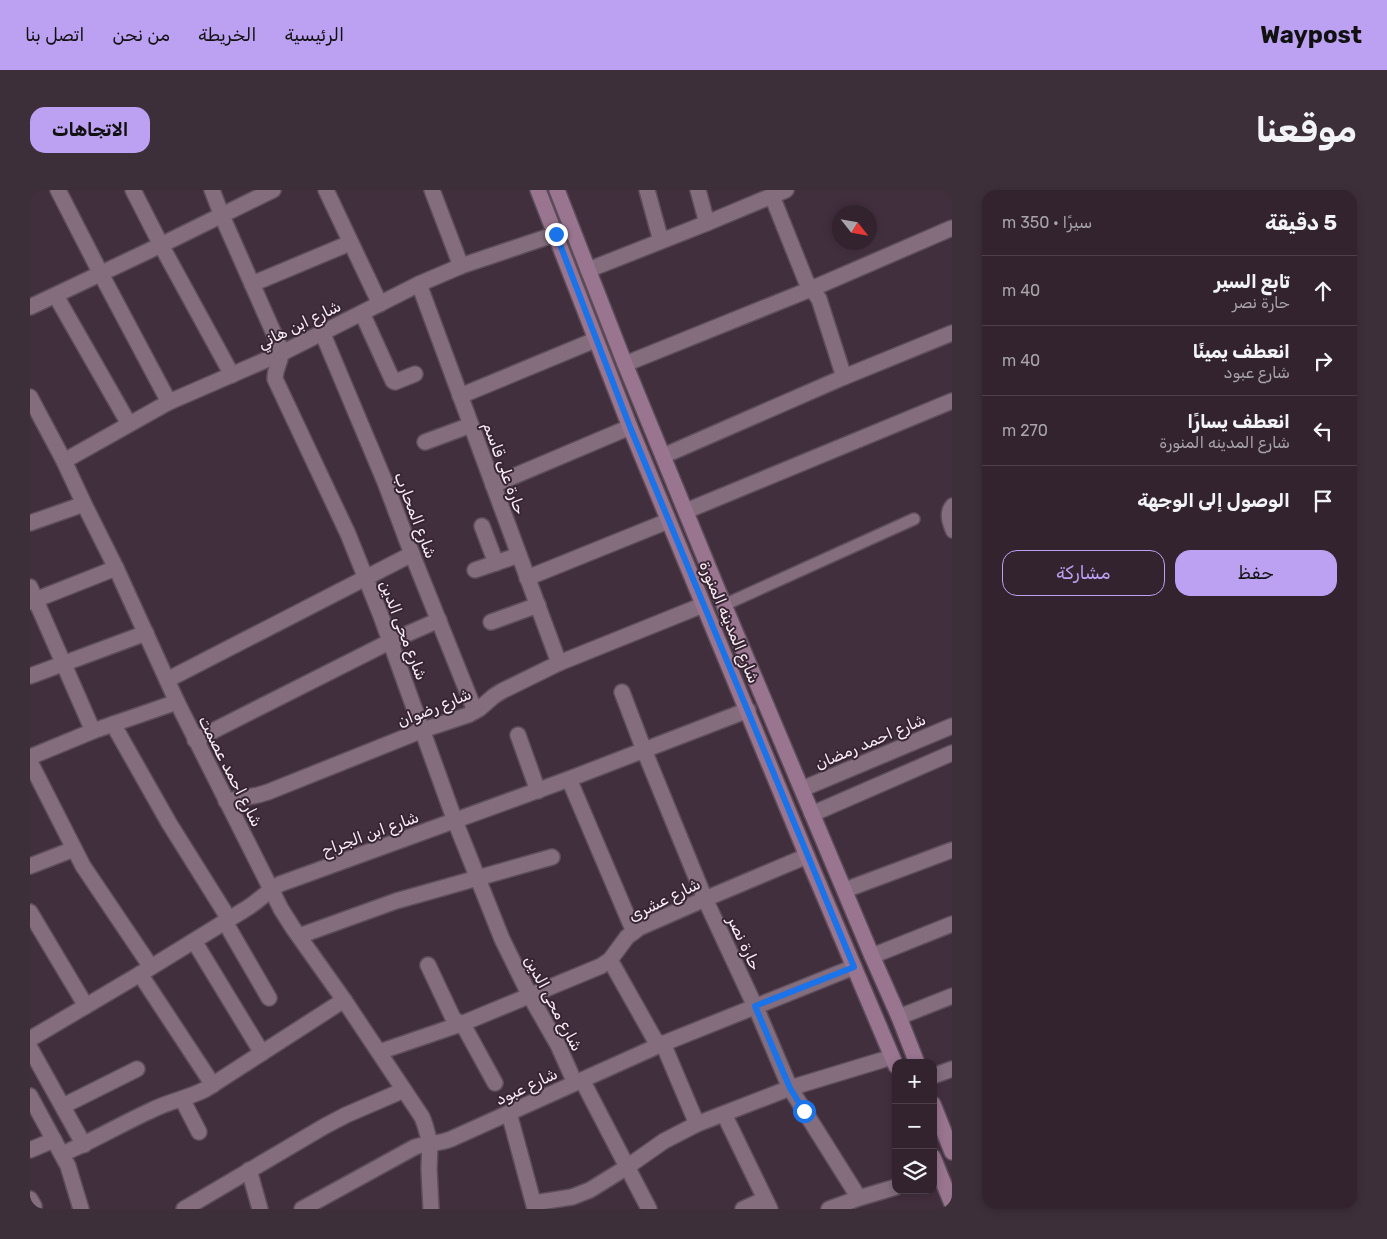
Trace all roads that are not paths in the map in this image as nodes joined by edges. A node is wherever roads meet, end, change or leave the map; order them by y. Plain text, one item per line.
1 (58, 190) edge
2 (133, 190) edge
3 (212, 190) edge
4 (273, 190) edge
5 (326, 190) edge
6 (432, 190) edge
7 (538, 190) edge
8 (557, 190) edge
9 (647, 190) edge
10 (698, 190) edge
11 (786, 190) edge
12 (772, 196) junction
13 (222, 216) junction
14 (707, 223) junction
15 (952, 228) edge
16 (556, 234) junction
17 (661, 241) junction
18 (350, 244) junction
19 (161, 245) junction
20 (460, 266) junction
21 (588, 270) junction
22 (101, 274) junction
23 (252, 284) junction
24 (419, 284) junction
25 (810, 289) junction
26 (56, 296) junction
27 (32, 303) edge
28 (380, 304) junction
29 (362, 313) junction
30 (322, 332) junction
31 (952, 333) edge
32 (595, 340) junction
33 (282, 353) junction
34 (625, 364) junction
35 (415, 374) dead end
36 (232, 375) junction
37 (844, 376) junction
38 (460, 396) junction
39 (30, 397) edge
40 (952, 401) edge
41 (169, 402) junction
42 (129, 424) junction
43 (471, 425) junction
44 (630, 427) junction
45 (425, 442) dead end
46 (663, 456) junction
47 (64, 461) junction
48 (493, 485) junction
49 (84, 504) junction
50 (952, 504) edge
51 (686, 511) junction
52 (914, 519) dead end
53 (668, 521) junction
54 (30, 524) edge
55 (482, 526) dead end
56 (952, 532) edge
57 (412, 554) junction
58 (519, 555) junction
59 (496, 563) junction
60 (116, 568) junction
61 (475, 570) dead end
62 (366, 578) junction
63 (528, 578) junction
64 (32, 596) edge
65 (538, 605) junction
66 (703, 605) junction
67 (724, 605) junction
68 (439, 620) junction
69 (490, 622) dead end
70 (146, 633) junction
71 (391, 641) junction
72 (559, 663) junction
73 (63, 664) junction
74 (30, 676) edge
75 (167, 680) junction
76 (622, 692) dead end
77 (177, 702) junction
78 (748, 710) junction
79 (475, 712) junction
80 (113, 724) junction
81 (952, 726) edge
82 (423, 730) junction
83 (93, 731) junction
84 (518, 735) dead end
85 (195, 740) junction
86 (644, 750) junction
87 (952, 753) edge
88 (30, 757) edge
89 (30, 762) edge
90 (569, 779) junction
91 (802, 789) junction
92 (538, 791) junction
93 (226, 801) junction
94 (812, 814) junction
95 (455, 821) junction
96 (74, 849) junction
97 (952, 850) edge
98 (807, 856) junction
99 (552, 857) dead end
100 (30, 866) edge
101 (478, 878) junction
102 (271, 889) junction
103 (845, 890) junction
104 (705, 898) junction
105 (30, 912) edge
106 (227, 921) junction
107 (952, 924) edge
108 (634, 932) junction
109 (299, 936) junction
110 (194, 941) junction
111 (872, 956) junction
112 (610, 960) junction
113 (428, 965) dead end
114 (854, 967) junction
115 (146, 971) junction
116 (530, 996) junction
117 (952, 996) edge
118 (270, 998) dead end
119 (344, 1000) junction
120 (86, 1006) junction
121 (755, 1006) junction
122 (899, 1017) junction
123 (461, 1024) junction
124 (31, 1037) edge
125 (662, 1044) junction
126 (379, 1052) junction
127 (262, 1053) junction
128 (893, 1059) edge
129 (915, 1059) edge
130 (892, 1062) edge
131 (137, 1068) dead end
132 (952, 1068) edge
133 (937, 1074) edge
134 (578, 1081) junction
135 (495, 1084) dead end
136 (213, 1085) junction
137 (790, 1088) junction
138 (404, 1090) junction
139 (30, 1096) edge
140 (182, 1100) junction
141 (63, 1106) junction
142 (509, 1113) junction
143 (724, 1114) junction
144 (937, 1114) edge
145 (697, 1124) junction
146 (199, 1132) dead end
147 (54, 1140) junction
148 (430, 1143) junction
149 (84, 1144) junction
150 (30, 1150) edge
151 (952, 1152) edge
152 (62, 1154) junction
153 (627, 1167) junction
154 (249, 1170) junction
155 (937, 1175) edge
156 (892, 1188) edge
157 (860, 1198) junction
158 (30, 1200) edge
159 (325, 1203) edge
160 (767, 1204) edge
161 (952, 1204) edge
162 (535, 1206) edge
163 (34, 1209) edge
164 (81, 1209) edge
165 (184, 1209) edge
166 (260, 1209) edge
167 (302, 1209) edge
168 (431, 1209) edge
169 (649, 1209) edge
170 (743, 1209) edge
171 (829, 1209) edge

1 - 22 street
2 - 19 street
3 - 13 street
4 - 13 street
5 - 18 street
6 - 20 street
7 - 16 main road, شارع المدينه المنورة
8 - 21 main road, شارع المدينه المنورة
9 - 17 street
10 - 14 street
11 - 12 street
12 - 14 street
12 - 25 street
13 - 19 street
13 - 23 street
14 - 17 street
15 - 25 street
16 - 20 street, شارع ابن هاني
16 - 32 main road, شارع المدينه المنورة
17 - 21 street
18 - 23 street
18 - 28 street
19 - 22 street
19 - 36 street
20 - 24 street, شارع ابن هاني
21 - 34 main road, شارع المدينه المنورة
22 - 26 street
22 - 41 street
23 - 33 street
24 - 28 street, شارع ابن هاني
24 - 38 street, حارة على قاسم
25 - 34 street
25 - 37 street
26 - 27 street
26 - 42 street
28 - 29 street, شارع ابن هاني
29 - 30 street, شارع ابن هاني
29 - 35 street
30 - 33 street, شارع ابن هاني
30 - 57 street, شارع المحارب
31 - 37 street
32 - 38 street
32 - 44 main road, شارع المدينه المنورة
33 - 36 street, شارع ابن هاني
33 - 62 street, شارع محى الدين
34 - 46 main road, شارع المدينه المنورة
36 - 41 street, شارع ابن هاني
37 - 46 street
38 - 43 street, حارة على قاسم
39 - 47 street, شارع احمد عصمت
40 - 51 street
41 - 42 street, شارع ابن هاني
42 - 47 street, شارع ابن هاني
43 - 45 street
43 - 48 street, حارة على قاسم
44 - 48 street
44 - 53 main road, شارع المدينه المنورة
46 - 51 main road, شارع المدينه المنورة
47 - 49 street, شارع احمد عصمت
48 - 58 street, حارة على قاسم
49 - 54 street
49 - 60 street, شارع احمد عصمت
50 - 56 lane
51 - 67 main road, شارع المدينه المنورة
52 - 67 lane
53 - 63 street
53 - 66 main road, شارع المدينه المنورة
55 - 59 street
57 - 62 street
57 - 68 street, شارع المحارب
58 - 59 street
58 - 63 street, حارة على قاسم
59 - 61 street
60 - 64 street
60 - 70 street, شارع احمد عصمت
62 - 71 street, شارع محى الدين
62 - 75 street
63 - 65 street, حارة على قاسم
64 - 73 street
65 - 69 street
65 - 72 street, حارة على قاسم
66 - 72 street, شارع رضوان
66 - 78 main road, شارع المدينه المنورة
67 - 91 main road, شارع المدينه المنورة
68 - 71 street
68 - 79 street, شارع المحارب
70 - 73 street
70 - 75 street, شارع احمد عصمت
71 - 82 street, شارع محى الدين
71 - 85 street
72 - 79 street, شارع رضوان
73 - 74 street
73 - 83 street
75 - 77 street, شارع احمد عصمت
76 - 86 street, حارة نصر
77 - 80 street
77 - 85 street, شارع احمد عصمت
78 - 86 street, شارع ابن الجراح
78 - 98 main road, شارع المدينه المنورة
79 - 82 street, شارع رضوان
80 - 83 street
80 - 106 street
81 - 91 street, شارع احمد رمضان
82 - 93 street, شارع رضوان
82 - 95 street, شارع محى الدين
83 - 88 street
84 - 92 street
85 - 93 street, شارع احمد عصمت
86 - 90 street, شارع ابن الجراح
86 - 104 street, حارة نصر
87 - 94 street
89 - 96 street
90 - 92 street, شارع ابن الجراح
90 - 108 street
91 - 94 main road, شارع المدينه المنورة
92 - 95 street, شارع ابن الجراح
93 - 102 street, شارع احمد عصمت
94 - 103 main road, شارع المدينه المنورة
95 - 101 street, شارع محى الدين
95 - 102 street, شارع ابن الجراح
96 - 100 street
96 - 115 street
97 - 103 street
98 - 104 street, شارع عشرى
98 - 114 main road, شارع المدينه المنورة
99 - 101 street
101 - 109 street
101 - 116 street, شارع محى الدين
102 - 106 street, شارع ابن الجراح
102 - 109 street, شارع احمد عصمت
103 - 111 main road, شارع المدينه المنورة
104 - 108 street, شارع عشرى
104 - 121 street, حارة نصر
105 - 120 street
106 - 110 street, شارع ابن الجراح
106 - 118 street
107 - 111 street
108 - 112 street, شارع عشرى
109 - 119 street, شارع احمد عصمت
110 - 115 street, شارع ابن الجراح
110 - 127 street
111 - 122 main road, شارع المدينه المنورة
112 - 116 street, شارع عشرى
112 - 125 street
113 - 123 street
114 - 121 street, شارع عبود
114 - 128 main road, شارع المدينه المنورة
115 - 120 street, شارع ابن الجراح
115 - 136 street
116 - 123 street, شارع عشرى
116 - 134 street, شارع محى الدين
117 - 122 street
119 - 126 street, شارع احمد عصمت
119 - 127 street
120 - 124 street, شارع ابن الجراح
121 - 125 street, شارع عبود
121 - 137 street, حارة نصر
122 - 129 main road, شارع المدينه المنورة
123 - 126 street, شارع عشرى
123 - 135 street
124 - 141 street
125 - 134 street, شارع عبود
125 - 145 street
126 - 138 street, شارع احمد عصمت
127 - 136 street
130 - 137 street
131 - 141 street
132 - 133 street
134 - 142 street, شارع عبود
134 - 153 street, شارع محى الدين
136 - 140 street
137 - 143 street
137 - 157 street, حارة نصر
138 - 148 street, شارع احمد عصمت
138 - 154 street
139 - 147 street
140 - 146 street
140 - 149 street
141 - 149 street
142 - 148 street, شارع عبود
142 - 162 street
143 - 145 street
143 - 160 street
144 - 151 main road
145 - 153 street
147 - 150 street
147 - 152 street
148 - 159 street, شارع عبود
148 - 168 street, شارع احمد عصمت
149 - 152 street
152 - 164 street
153 - 162 street
153 - 169 street, شارع محى الدين
154 - 165 street
154 - 166 street
155 - 161 main road
156 - 157 street
157 - 171 street
158 - 163 street
159 - 167 street, شارع عبود
160 - 170 street

